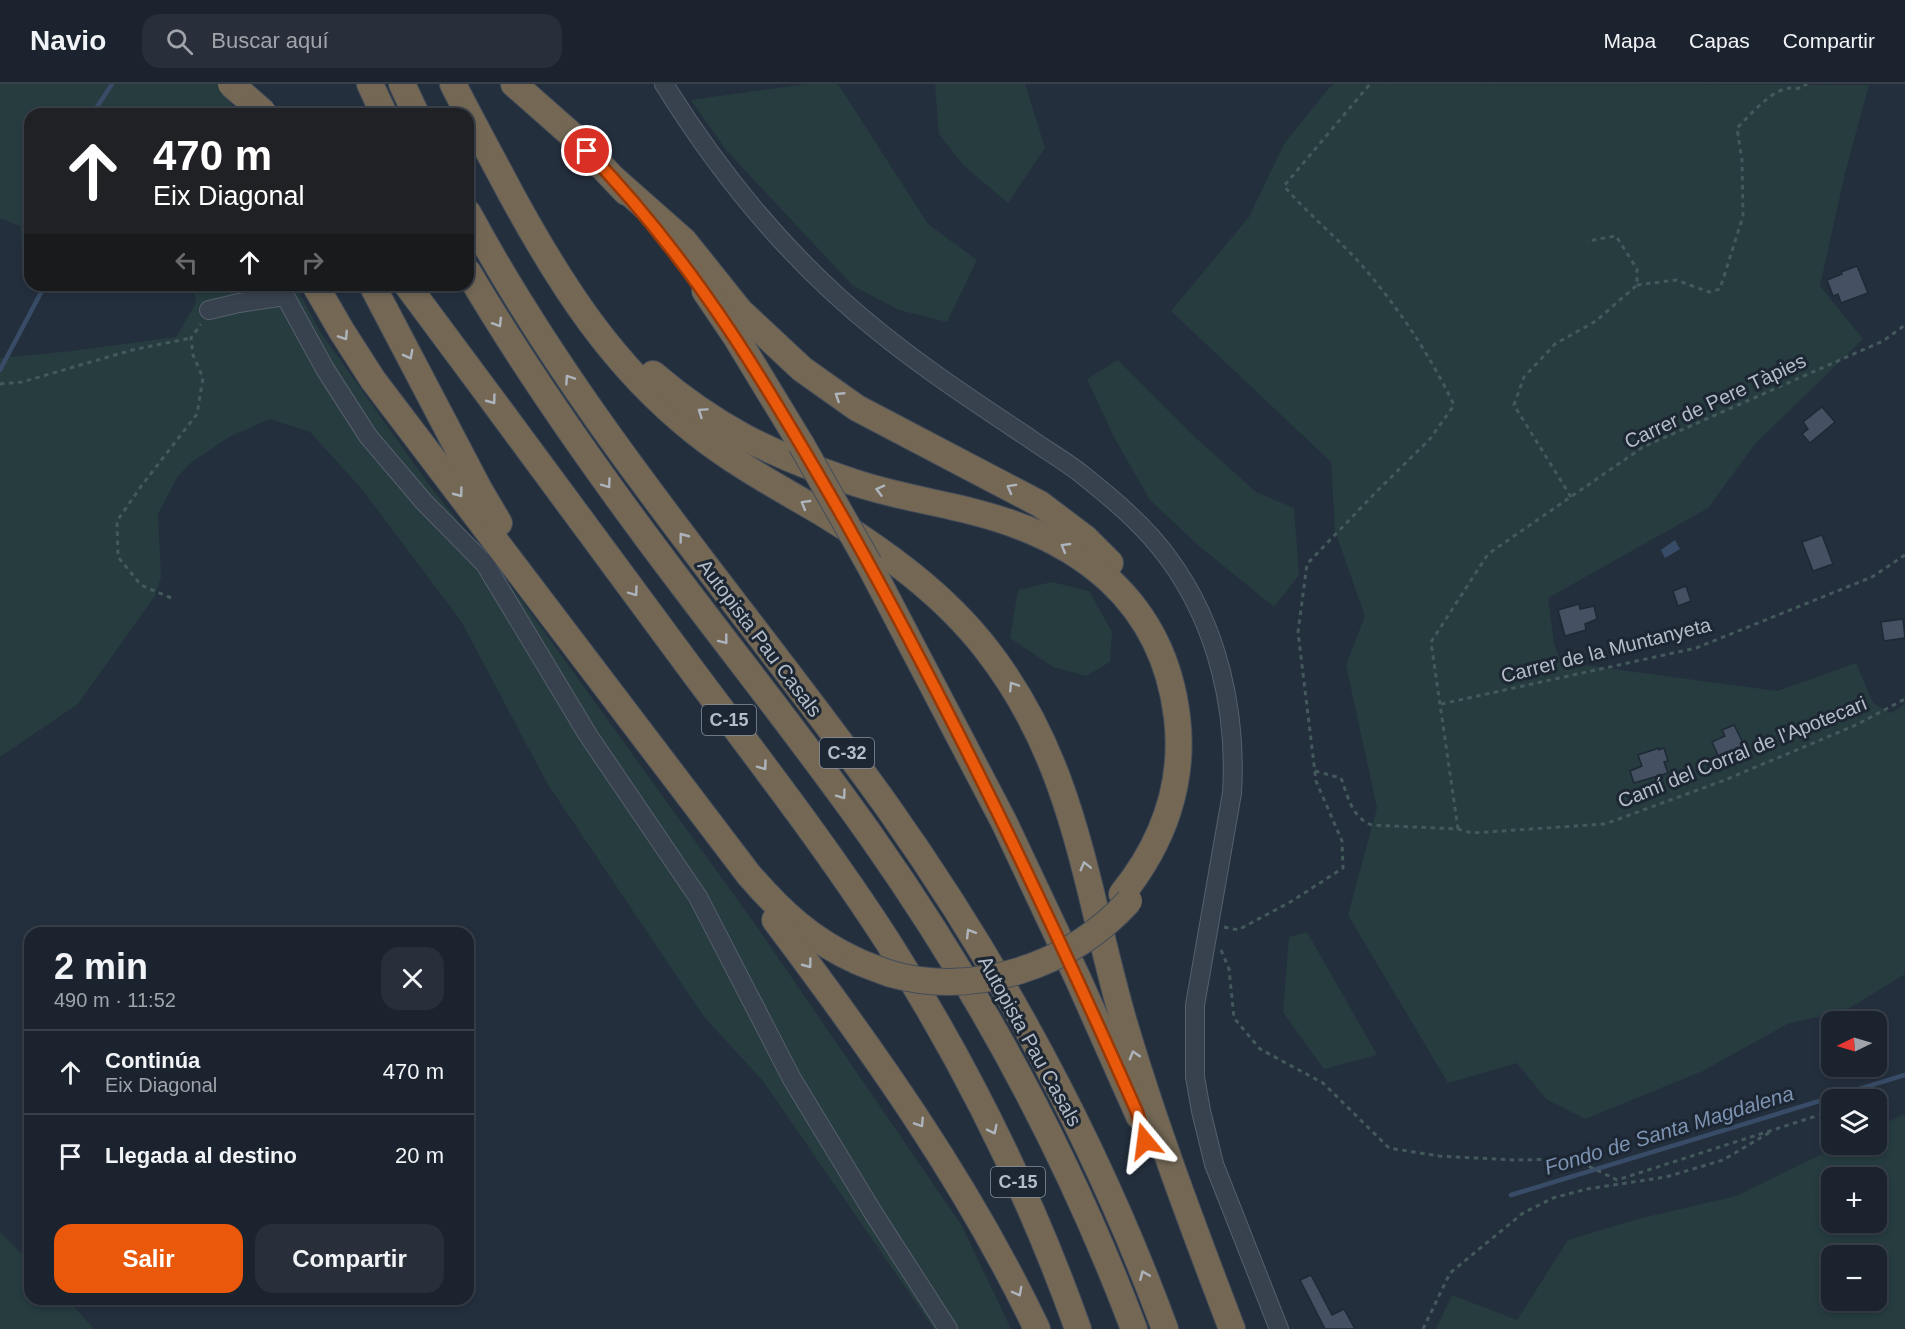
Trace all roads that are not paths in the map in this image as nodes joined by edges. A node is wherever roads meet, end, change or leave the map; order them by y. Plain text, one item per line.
1 (231, 84) edge
2 (240, 84) edge
3 (370, 84) edge
4 (402, 84) edge
5 (453, 84) edge
6 (664, 84) edge
7 (523, 91) edge
8 (253, 108) edge
9 (255, 108) edge
10 (381, 108) edge
11 (413, 108) edge
12 (465, 108) edge
13 (474, 122) edge
14 (474, 125) edge
15 (615, 180) junction
16 (474, 223) edge
17 (474, 282) edge
18 (318, 291) edge
19 (375, 291) edge
20 (411, 291) edge
21 (209, 310) road end
22 (675, 780) junction
23 (1125, 897) junction
24 (858, 956) junction
25 (1137, 1112) junction
26 (1186, 1209) junction
27 (948, 1329) edge
28 (1037, 1329) edge
29 (1078, 1329) edge
30 (1134, 1329) edge
31 (1165, 1329) edge
32 (1218, 1329) edge
33 (1232, 1329) edge
34 (1279, 1329) edge

1 - 8 highway, bridge
2 - 9 highway
3 - 10 highway
4 - 11 highway
5 - 12 highway
6 - 34 street
7 - 15 highway
23 -> 13 highway
26 -> 14 highway
23 -> 15 highway
15 - 25 highway, bridge
31 -> 16 highway, Autopista Pau Casals / C-32
17 -> 30 highway, Autopista Pau Casals / C-32
18 -> 22 highway
19 -> 24 highway
20 -> 29 highway, C-15
21 - 27 street
22 - 24 highway
22 -> 28 highway
23 - 24 highway
25 - 26 highway
25 - 32 highway
26 - 33 highway

